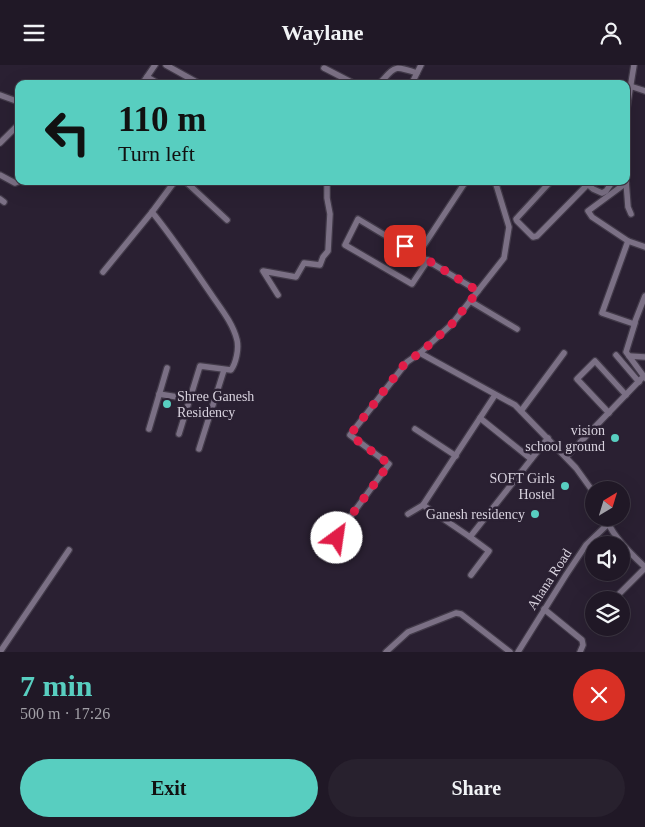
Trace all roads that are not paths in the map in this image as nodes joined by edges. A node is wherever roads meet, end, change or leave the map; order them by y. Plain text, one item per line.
1 (155, 65) edge
2 (166, 65) edge
3 (421, 65) edge
4 (634, 65) edge
5 (324, 67) dead end
6 (390, 67) edge
7 (417, 73) junction
8 (147, 77) junction
9 (145, 80) edge
10 (152, 80) edge
11 (193, 80) edge
12 (348, 80) edge
13 (382, 80) edge
14 (415, 80) edge
15 (630, 86) joint
16 (645, 91) edge
17 (0, 95) edge
18 (15, 101) edge
19 (15, 129) edge
20 (0, 143) edge
21 (0, 175) edge
22 (15, 183) edge
23 (173, 185) edge
24 (189, 185) edge
25 (328, 185) edge
26 (463, 185) edge
27 (496, 185) edge
28 (547, 185) edge
29 (584, 185) edge
30 (589, 185) edge
31 (610, 185) edge
32 (622, 185) edge
33 (626, 185) edge
34 (152, 212) junction
35 (631, 214) dead end
36 (227, 220) dead end
37 (628, 241) junction
38 (424, 245) dead end
39 (645, 247) edge
40 (428, 260) junction
41 (103, 272) dead end
42 (478, 291) junction
43 (278, 295) dead end
44 (645, 297) edge
45 (470, 301) junction
46 (645, 304) edge
47 (634, 325) junction
48 (517, 329) dead end
49 (420, 353) junction
50 (564, 353) dead end
51 (616, 355) dead end
52 (629, 356) junction
53 (645, 357) edge
54 (167, 368) dead end
55 (224, 370) junction
56 (642, 380) edge
57 (160, 394) junction
58 (495, 395) junction
59 (626, 395) junction
60 (190, 399) junction
61 (521, 411) junction
62 (609, 413) junction
63 (480, 418) junction
64 (149, 429) dead end
65 (415, 429) dead end
66 (179, 434) dead end
67 (548, 439) junction
68 (199, 449) dead end
69 (456, 456) junction
70 (566, 457) junction
71 (532, 459) junction
72 (585, 481) edge
73 (423, 505) junction
74 (408, 514) dead end
75 (606, 526) edge
76 (609, 526) edge
77 (470, 537) junction
78 (346, 548) dead end
79 (69, 549) dead end
80 (645, 567) edge
81 (471, 575) dead end
82 (622, 591) edge
83 (544, 609) junction
84 (0, 652) edge
85 (386, 652) edge
86 (510, 652) edge
87 (518, 652) edge
88 (580, 652) edge

1 - 8 street
2 - 11 street
3 - 7 street
4 - 15 street
5 - 12 street
6 - 7 street
6 - 13 street
7 - 14 street
8 - 9 street
8 - 10 street
15 - 16 street
17 - 18 street
19 - 20 street
21 - 22 street
23 - 34 street
24 - 36 street
25 - 43 street
26 - 38 street
27 - 42 street
28 - 29 street
30 - 31 street
32 - 37 street
33 - 35 street
34 - 41 street
34 - 55 street
37 - 39 street
37 - 47 street
40 - 40 street
40 - 42 street
42 - 45 street
44 - 47 street
45 - 48 street
45 - 49 street
46 - 47 street
47 - 52 street
49 - 58 street
49 - 78 street
50 - 61 street
51 - 56 street
52 - 53 street
52 - 56 street
54 - 57 street
55 - 60 street
55 - 68 street
56 - 59 street
57 - 60 street
57 - 64 street
58 - 61 street
58 - 63 street
59 - 62 street
59 - 62 street
60 - 66 street
61 - 67 street
62 - 70 street
63 - 69 street
63 - 71 street
65 - 69 street
67 - 70 street
67 - 71 street
69 - 73 street
70 - 72 street
71 - 77 street
73 - 74 street
73 - 77 street
75 - 83 street, Ahana Road
76 - 80 street
77 - 81 street
79 - 84 street
80 - 82 street
83 - 87 street, Ahana Road
83 - 88 street
85 - 86 street

